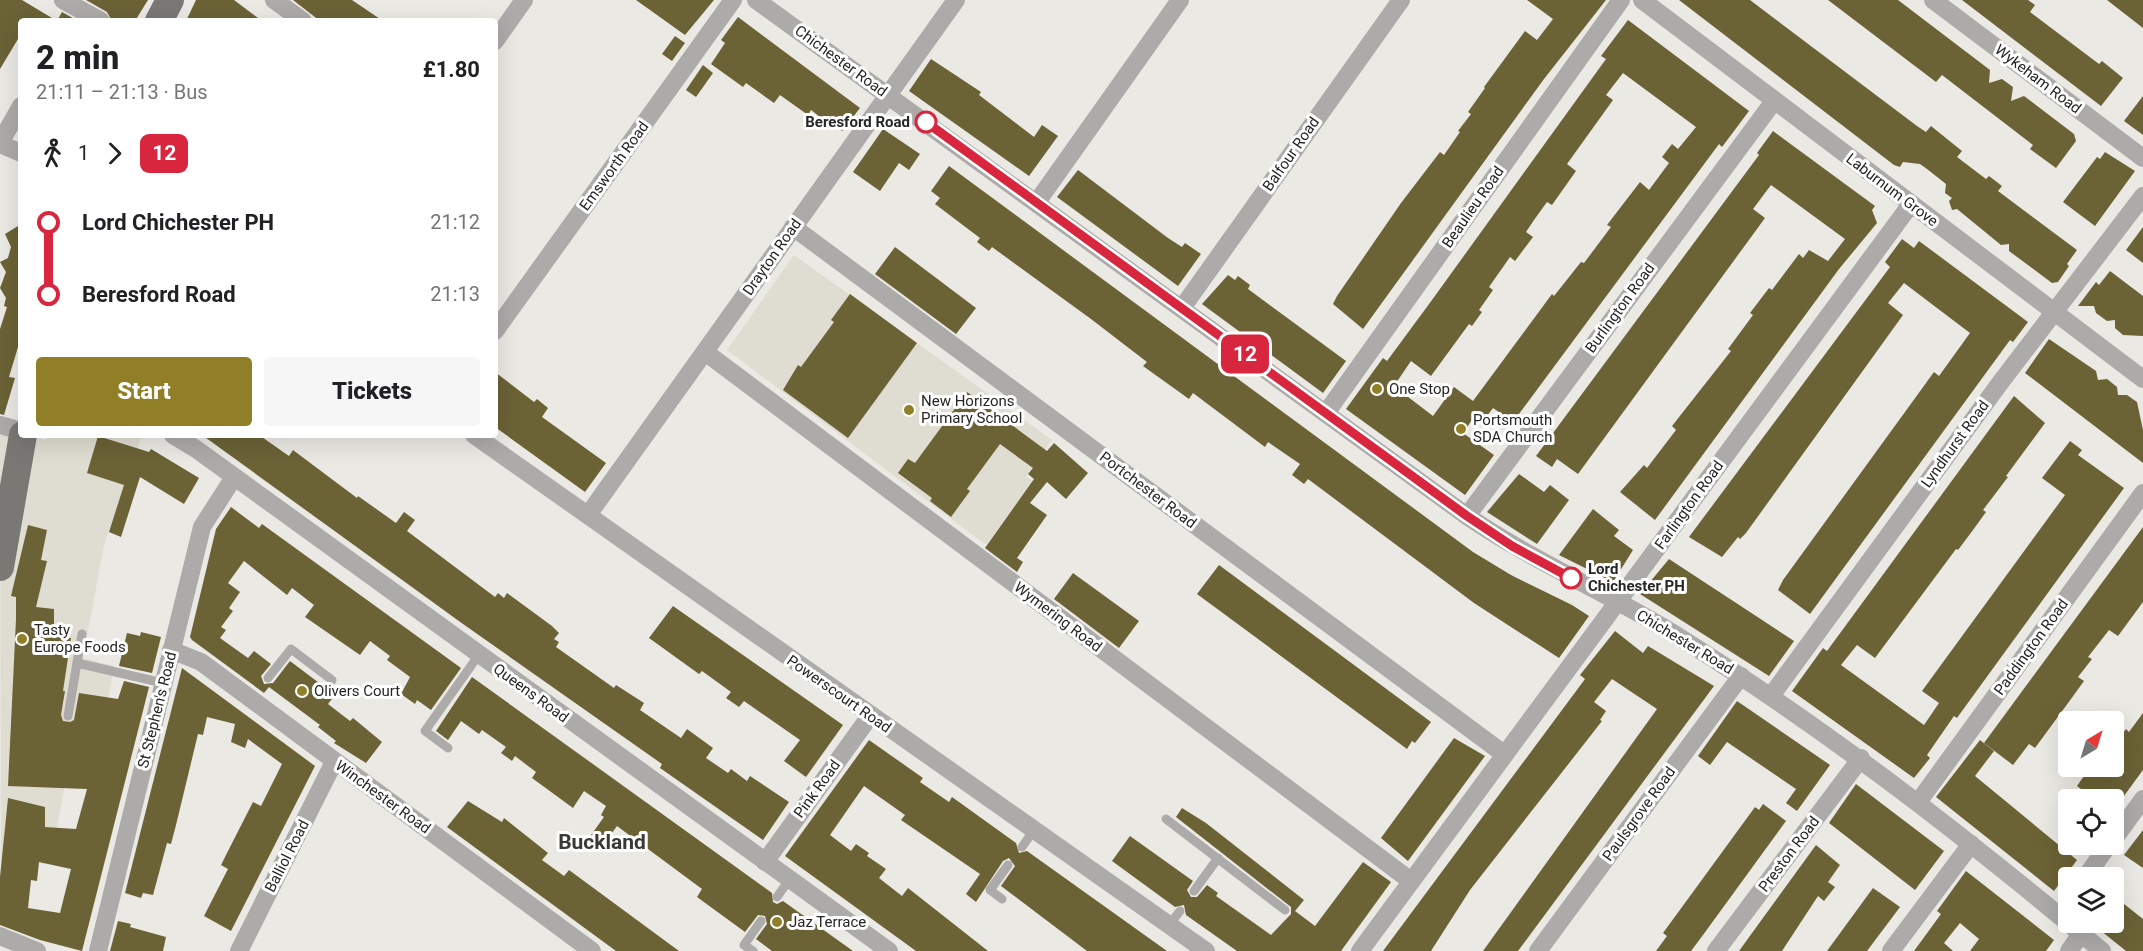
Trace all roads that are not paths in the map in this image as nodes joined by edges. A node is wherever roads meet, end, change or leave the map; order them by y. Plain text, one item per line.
1 (63, 0) edge
2 (170, 0) edge
3 (274, 0) edge
4 (524, 0) edge
5 (733, 0) edge
6 (756, 0) edge
7 (956, 0) edge
8 (1180, 0) edge
9 (1401, 0) edge
10 (1620, 0) edge
11 (1642, 0) edge
12 (1933, 0) edge
13 (96, 18) edge
14 (161, 18) edge
15 (299, 18) edge
16 (498, 37) edge
17 (889, 95) junction
18 (1774, 100) junction
19 (18, 111) edge
20 (0, 144) edge
21 (18, 152) edge
22 (2143, 158) edge
23 (2143, 196) edge
24 (1037, 202) junction
25 (1911, 204) junction
26 (793, 226) junction
27 (1182, 308) junction
28 (2055, 311) junction
29 (498, 327) edge
30 (705, 352) junction
31 (2143, 378) edge
32 (1326, 414) junction
33 (0, 425) edge
34 (18, 430) edge
35 (22, 438) edge
36 (178, 438) edge
37 (478, 438) edge
38 (234, 477) junction
39 (2143, 493) edge
40 (588, 515) junction
41 (1467, 516) junction
42 (0, 567) edge
43 (1618, 602) junction
44 (82, 634) dead end
45 (171, 650) junction
46 (478, 656) junction
47 (77, 663) junction
48 (1741, 676) junction
49 (268, 678) dead end
50 (332, 680) dead end
51 (163, 683) junction
52 (1772, 696) junction
53 (68, 716) dead end
54 (870, 716) junction
55 (448, 748) dead end
56 (1504, 754) junction
57 (1861, 758) junction
58 (334, 762) junction
59 (2143, 800) edge
60 (1919, 801) junction
61 (1166, 819) dead end
62 (2124, 826) edge
63 (1034, 830) junction
64 (1971, 844) junction
65 (1022, 847) dead end
66 (1218, 858) junction
67 (765, 862) junction
68 (1008, 865) dead end
69 (789, 880) junction
70 (1411, 881) junction
71 (1194, 891) dead end
72 (777, 897) dead end
73 (1002, 899) dead end
74 (2058, 904) edge
75 (1285, 910) dead end
76 (761, 921) dead end
77 (2081, 934) joint
78 (0, 936) edge
79 (37, 951) edge
80 (98, 951) edge
81 (239, 951) edge
82 (592, 951) edge
83 (753, 951) edge
84 (889, 951) edge
85 (1206, 951) edge
86 (1360, 951) edge
87 (1538, 951) edge
88 (1716, 951) edge
89 (1891, 951) edge
90 (2068, 951) edge
91 (2102, 951) edge

1 - 13 street
2 - 14 main road
3 - 15 street
4 - 16 street
5 - 29 street, Emsworth Road
6 - 17 street, Chichester Road
7 - 17 street, Drayton Road
8 - 24 street
9 - 27 street, Balfour Road
10 - 32 street, Beaulieu Road
11 - 18 street, Laburnum Grove
12 - 22 street, Wykeham Road
17 - 24 street, Chichester Road
17 - 26 street, Drayton Road
18 - 25 street, Laburnum Grove
18 - 41 street, Burlington Road
19 - 20 street
20 - 21 street
23 - 28 street, Lyndhurst Road
24 - 27 street, Chichester Road
25 - 28 street, Laburnum Grove
25 - 43 street, Farlington Road
26 - 30 street, Drayton Road
26 - 56 street, Portchester Road
27 - 32 street, Chichester Road
28 - 31 street, Laburnum Grove
28 - 52 street, Lyndhurst Road
30 - 40 street, Drayton Road
30 - 70 street, Wymering Road
32 - 41 street, Chichester Road
33 - 34 street
35 - 42 main road
36 - 38 street, Queens Road
37 - 40 street, Powerscourt Road
38 - 45 street, St Stephen's Road
38 - 46 street, Queens Road
39 - 60 street, Paddington Road
40 - 54 street, Powerscourt Road
41 - 43 street, Chichester Road
43 - 48 street, Chichester Road
43 - 56 street, Farlington Road
44 - 47 lane
45 - 51 street, St Stephen's Road
45 - 58 street, Winchester Road
46 - 55 lane
46 - 67 street, Queens Road
47 - 51 lane
47 - 53 lane
48 - 52 street, Chichester Road
48 - 87 street, Paulsgrove Road
49 - 50 lane
51 - 80 street, St Stephen's Road
52 - 57 street, Chichester Road
54 - 63 street, Powerscourt Road
54 - 67 street, Pink Road
56 - 70 street, Farlington Road
57 - 60 street, Chichester Road
57 - 88 street, Preston Road
58 - 81 street, Balliol Road
58 - 82 street, Winchester Road
59 - 62 street
60 - 64 street, Chichester Road
61 - 66 lane
63 - 65 lane
63 - 85 street, Powerscourt Road
64 - 74 street, Chichester Road
64 - 89 street
66 - 71 lane
66 - 75 lane
67 - 69 street, Queens Road
68 - 73 lane
69 - 72 lane
69 - 84 street, Queens Road
70 - 86 street, Farlington Road
76 - 83 lane
77 - 90 street
77 - 91 street, Chichester Road
78 - 79 street

